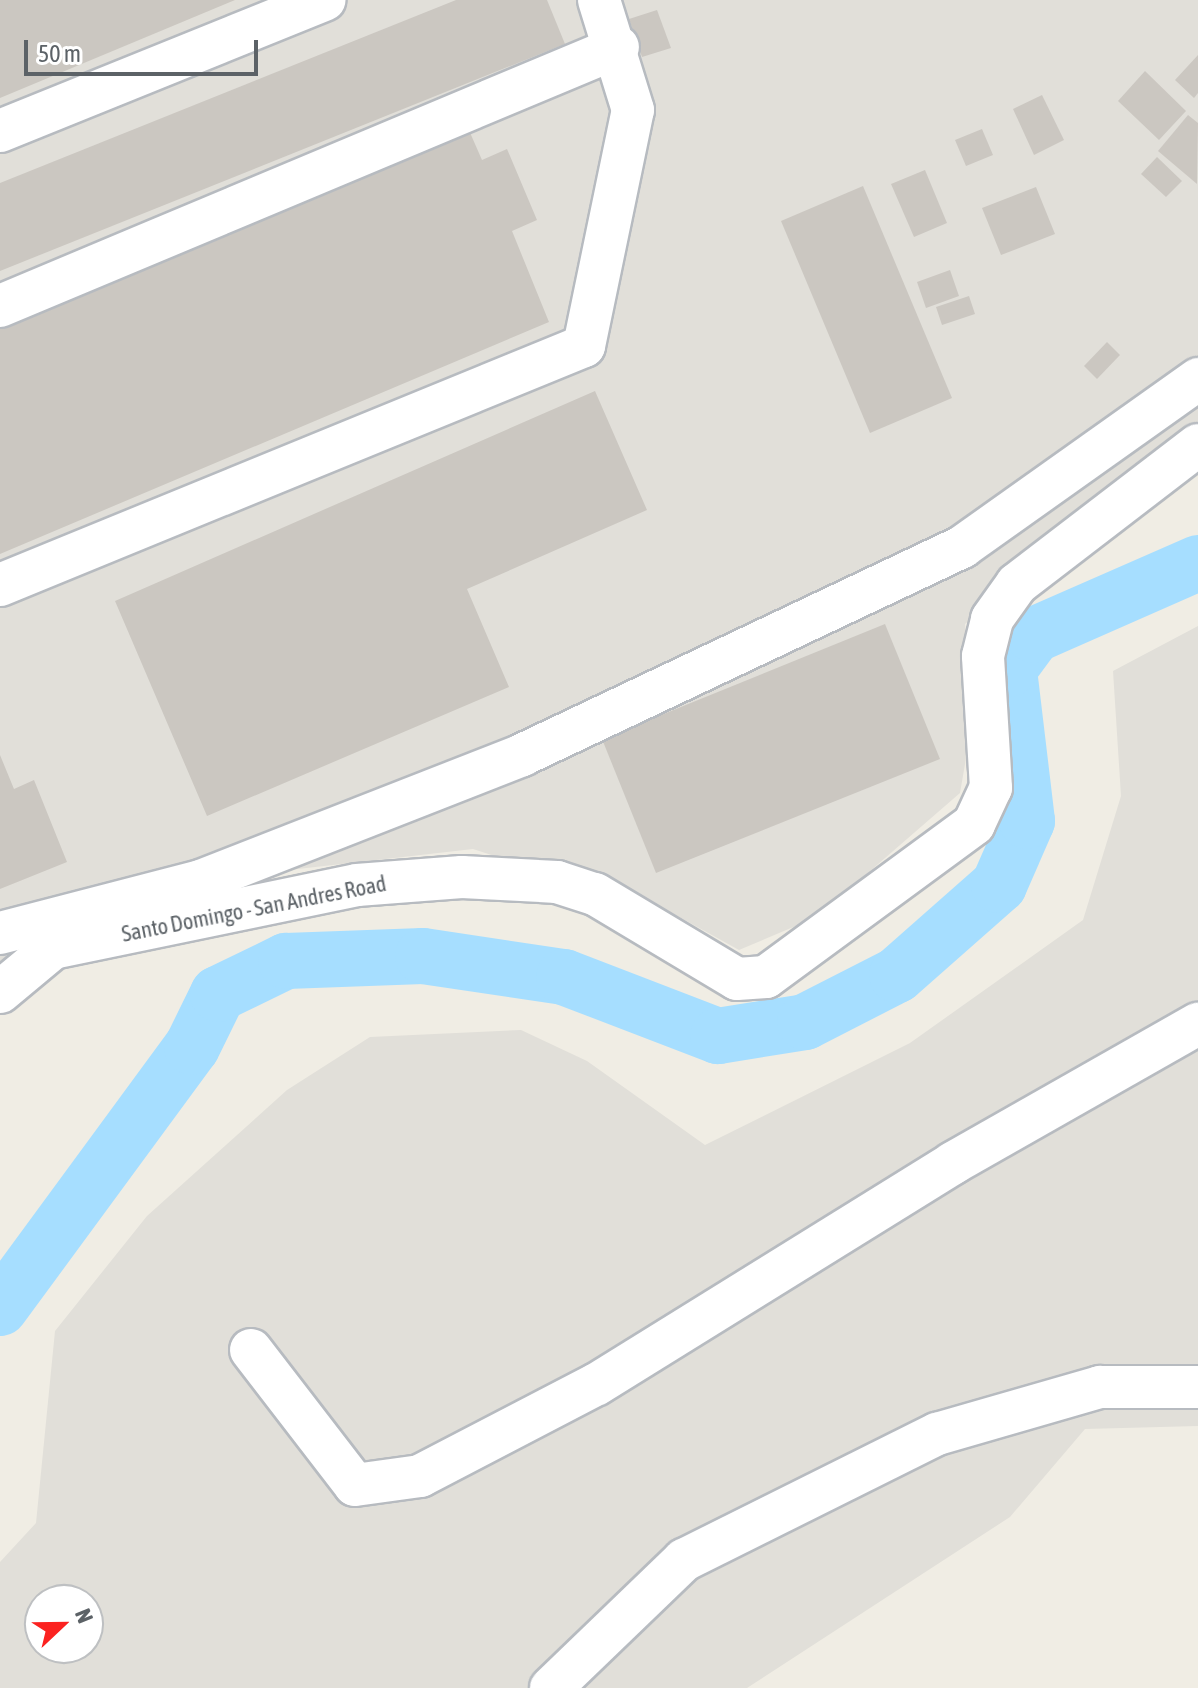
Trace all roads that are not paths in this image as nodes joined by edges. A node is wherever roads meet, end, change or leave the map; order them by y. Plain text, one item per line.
1 (325, 0) edge
2 (599, 0) edge
3 (618, 47) junction
4 (0, 131) edge
5 (0, 306) edge
6 (1198, 379) edge
7 (1198, 445) edge
8 (0, 585) edge
9 (0, 933) edge
10 (0, 992) edge
11 (1198, 1024) edge
12 (251, 1350) dead end
13 (1198, 1387) edge
14 (551, 1688) edge

1 - 4 street
2 - 3 street
3 - 5 street
3 - 8 street
6 - 9 street
7 - 10 street, Santo Domingo - San Andres Road
11 - 12 street
13 - 14 street

